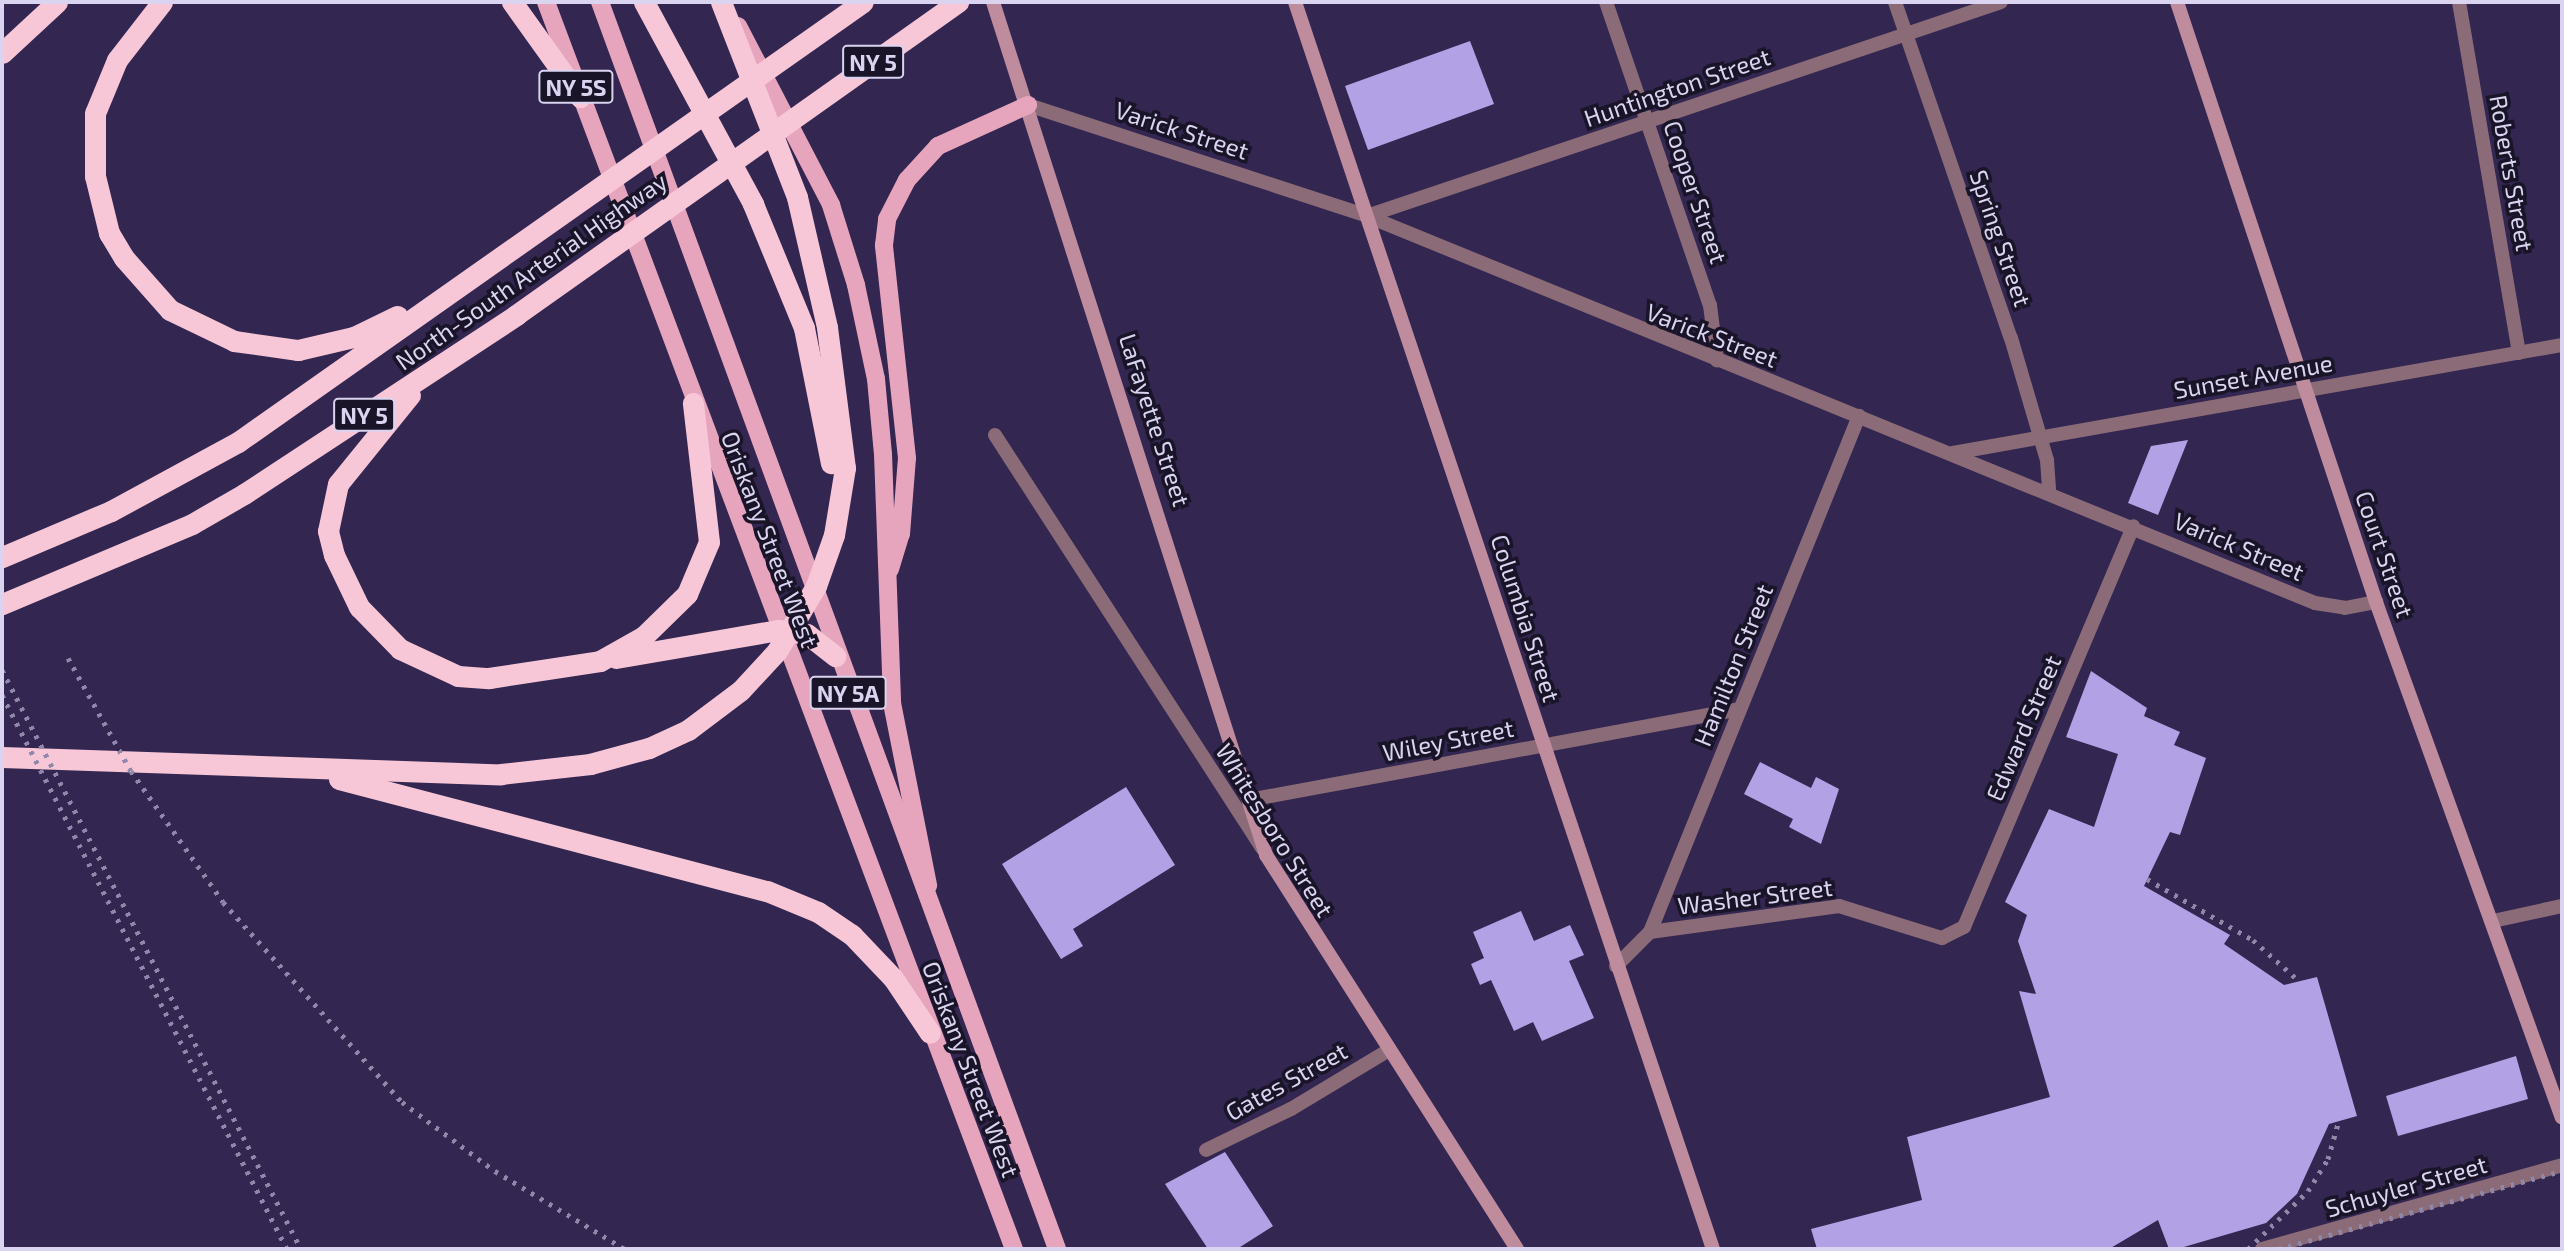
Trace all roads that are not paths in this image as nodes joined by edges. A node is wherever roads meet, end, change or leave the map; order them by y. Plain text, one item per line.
1 (45, 2) edge
2 (57, 2) edge
3 (162, 2) edge
4 (512, 2) edge
5 (546, 2) edge
6 (600, 2) edge
7 (644, 2) edge
8 (723, 2) edge
9 (863, 2) edge
10 (958, 2) edge
11 (993, 2) edge
12 (1295, 2) edge
13 (1606, 2) edge
14 (1895, 2) edge
15 (2001, 2) edge
16 (2176, 2) edge
17 (2459, 2) edge
18 (1906, 34) junction
19 (4, 51) edge
20 (580, 97) junction
21 (1028, 105) junction
22 (1647, 120) junction
23 (651, 132) joint
24 (607, 172) joint
25 (1367, 216) junction
26 (468, 281) junction
27 (2562, 345) edge
28 (2519, 352) junction
29 (1717, 360) junction
30 (427, 376) junction
31 (2307, 390) junction
32 (693, 403) junction
33 (1859, 416) junction
34 (995, 435) dead end
35 (2041, 436) junction
36 (1952, 453) junction
37 (2049, 492) junction
38 (2133, 526) junction
39 (834, 535) junction
40 (2, 557) edge
41 (886, 582) junction
42 (2376, 601) junction
43 (2, 604) edge
44 (778, 630) junction
45 (835, 656) junction
46 (600, 661) junction
47 (1739, 709) junction
48 (1544, 745) junction
49 (2, 757) edge
50 (306, 770) junction
51 (1249, 800) junction
52 (1266, 855) junction
53 (2562, 906) edge
54 (2493, 921) junction
55 (1650, 932) junction
56 (939, 937) junction
57 (1945, 938) joint
58 (1616, 966) junction
59 (930, 1032) junction
60 (1387, 1051) junction
61 (2562, 1118) edge
62 (1206, 1150) dead end
63 (2562, 1166) edge
64 (1014, 1249) edge
65 (1057, 1249) edge
66 (1517, 1249) edge
67 (1713, 1249) edge
68 (2262, 1249) edge

1 - 19 highway
2 - 19 highway
3 - 26 highway
4 - 20 highway
5 - 20 main road, Oriskany Street West / NY 5S
6 - 23 main road, Oriskany Street West / NY 5S
7 - 39 highway
8 - 39 highway
8 - 41 main road
9 - 26 highway, North-South Arterial Highway / NY 5
10 - 30 highway, North-South Arterial Highway / NY 5
11 - 21 street, LaFayette Street
12 - 25 street, Columbia Street
13 - 22 street, Cooper Street
14 - 18 street, Spring Street
15 - 18 street, Huntington Street
16 - 31 street, Court Street
17 - 28 street, Roberts Street
18 - 22 street, Huntington Street
18 - 35 street, Spring Street
20 - 24 main road, Oriskany Street West / NY 5S
21 - 25 street, Varick Street
21 - 41 main road
21 - 51 street, LaFayette Street
22 - 25 street, Huntington Street
22 - 29 street, Cooper Street
23 - 45 main road, Oriskany Street West / NY 5A
24 - 32 main road, Oriskany Street West / NY 5A
25 - 29 street, Varick Street
25 - 48 street, Columbia Street
26 - 40 highway, North-South Arterial Highway / NY 5
27 - 28 street, Sunset Avenue
28 - 31 street, Sunset Avenue
29 - 33 street, Varick Street
30 - 43 highway, North-South Arterial Highway / NY 5
30 - 46 highway
31 - 35 street, Sunset Avenue
31 - 42 street, Court Street
32 - 44 main road, Oriskany Street West / NY 5A
32 - 46 highway
33 - 36 street, Varick Street
33 - 47 street, Hamilton Street
34 - 52 street, Whitesboro Street
35 - 36 street, Sunset Avenue
35 - 37 street, Spring Street
36 - 37 street, Varick Street
37 - 38 street, Varick Street
38 - 42 street, Varick Street
38 - 57 street, Edward Street
39 - 50 highway
41 - 56 main road
42 - 54 street, Court Street
44 - 45 highway
44 - 46 highway
44 - 59 main road, Oriskany Street West / NY 5A
45 - 56 main road, Oriskany Street West / NY 5A
47 - 48 street, Wiley Street
47 - 55 street, Hamilton Street
48 - 51 street, Wiley Street
48 - 58 street, Columbia Street
49 - 50 highway
50 - 59 highway
51 - 52 street, LaFayette Street
52 - 60 street, Whitesboro Street
53 - 54 street
54 - 61 street, Court Street
55 - 57 street, Washer Street
55 - 58 street
56 - 65 main road, Oriskany Street West / NY 5A
58 - 67 street, Columbia Street
59 - 64 main road, Oriskany Street West / NY 5A
60 - 62 street, Gates Street
60 - 66 street, Whitesboro Street
63 - 68 street, Schuyler Street

